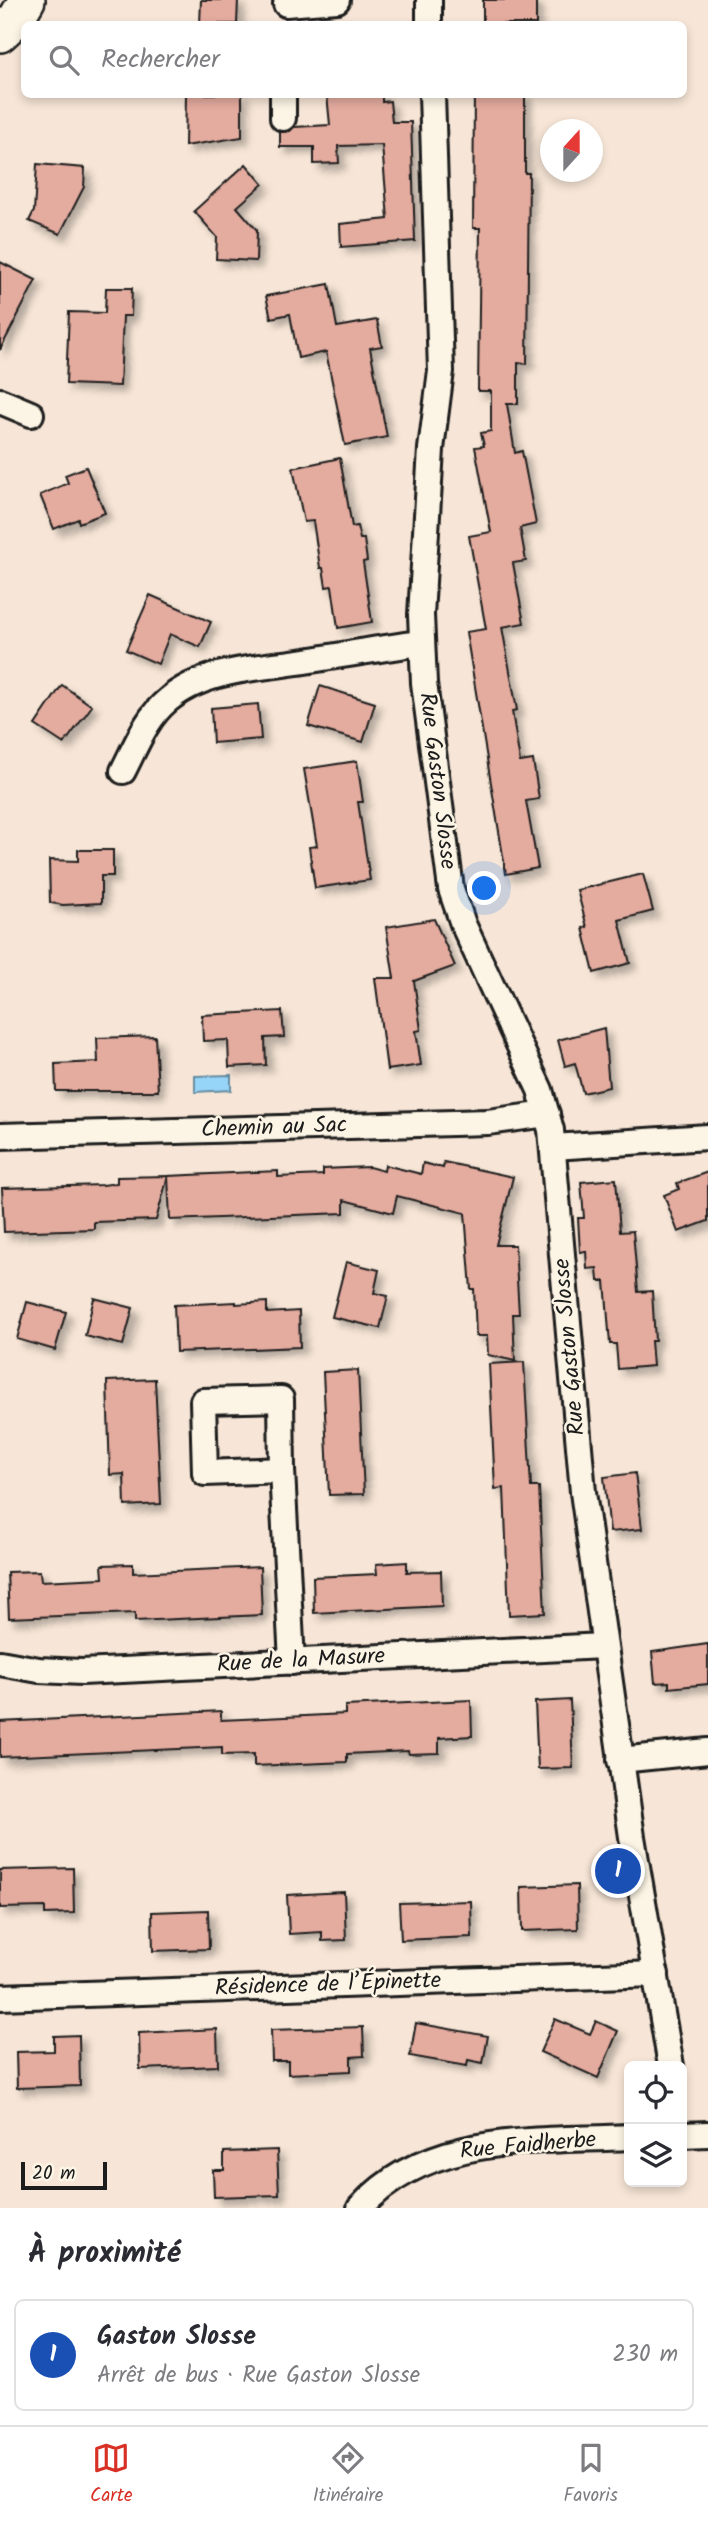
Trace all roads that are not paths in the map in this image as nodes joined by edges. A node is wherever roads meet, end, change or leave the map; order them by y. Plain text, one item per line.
1 (27, 0) edge
2 (337, 0) edge
3 (429, 0) edge
4 (286, 10) edge
5 (429, 21) edge
6 (0, 34) edge
7 (432, 98) edge
8 (0, 401) edge
9 (30, 414) dead end
10 (421, 643) junction
11 (123, 772) dead end
12 (547, 1114) junction
13 (0, 1136) edge
14 (708, 1137) edge
15 (554, 1147) junction
16 (282, 1471) dead end
17 (603, 1646) junction
18 (292, 1662) junction
19 (0, 1663) edge
20 (708, 1751) edge
21 (620, 1760) junction
22 (656, 1974) junction
23 (0, 1997) edge
24 (670, 2061) edge
25 (687, 2134) edge
26 (708, 2134) edge
27 (624, 2137) edge
28 (360, 2208) edge

1 - 6 street
2 - 4 street
3 - 5 street
7 - 10 street, Rue Gaston Slosse
8 - 9 street
10 - 11 street
10 - 12 street, Rue Gaston Slosse
12 - 13 street, Chemin au Sac
12 - 15 street, Rue Gaston Slosse
14 - 15 street
15 - 17 street, Rue Gaston Slosse
16 - 18 street
17 - 18 street, Rue de la Masure
17 - 21 street, Rue Gaston Slosse
18 - 19 street, Rue de la Masure
20 - 21 street
21 - 22 street, Rue Gaston Slosse
22 - 23 street, Résidence de l’Épinette
22 - 24 street, Rue Gaston Slosse
25 - 26 street
27 - 28 street, Rue Faidherbe

